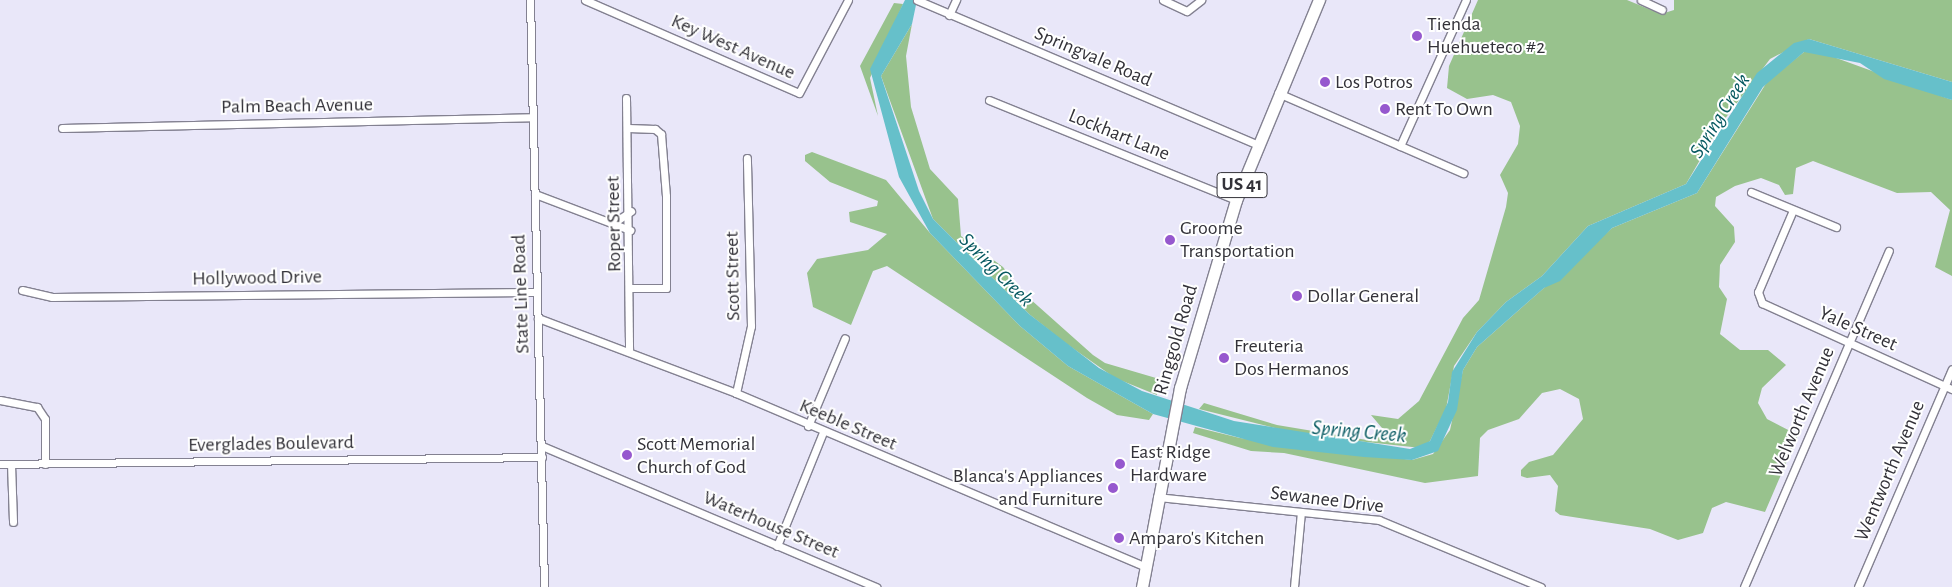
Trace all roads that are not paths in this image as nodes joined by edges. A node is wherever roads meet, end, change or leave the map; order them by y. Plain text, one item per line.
1 (530, 0) edge
2 (585, 0) edge
3 (848, 0) edge
4 (956, 0) edge
5 (1163, 0) edge
6 (1201, 0) edge
7 (1319, 0) edge
8 (1466, 0) edge
9 (1641, 0) edge
10 (918, 1) edge
11 (1662, 10) dead end
12 (949, 15) junction
13 (1278, 93) junction
14 (626, 98) dead end
15 (989, 100) dead end
16 (532, 117) junction
17 (62, 128) dead end
18 (628, 128) junction
19 (1257, 144) junction
20 (1400, 146) junction
21 (747, 158) dead end
22 (1463, 173) dead end
23 (1751, 192) dead end
24 (535, 194) junction
25 (1236, 200) junction
26 (1793, 210) junction
27 (630, 211) junction
28 (612, 224) junction
29 (1836, 227) dead end
30 (630, 230) junction
31 (1889, 251) dead end
32 (631, 288) junction
33 (22, 290) dead end
34 (536, 292) junction
35 (538, 318) junction
36 (845, 338) dead end
37 (1850, 343) junction
38 (629, 350) junction
39 (1952, 369) edge
40 (1944, 386) junction
41 (1952, 389) edge
42 (736, 392) junction
43 (0, 400) edge
44 (808, 426) junction
45 (823, 432) junction
46 (542, 446) junction
47 (542, 457) junction
48 (0, 464) edge
49 (11, 464) junction
50 (45, 464) junction
51 (1156, 497) junction
52 (1301, 512) junction
53 (13, 522) dead end
54 (777, 546) junction
55 (1144, 566) junction
56 (544, 587) edge
57 (876, 587) edge
58 (1142, 587) edge
59 (1294, 587) edge
60 (1541, 587) edge
61 (1744, 587) edge
62 (1858, 587) edge

1 - 16 street, State Line Road
2 - 3 street, Key West Avenue
4 - 12 street
5 - 6 street
7 - 13 main road, Ringgold Road / US 41
8 - 20 street
9 - 11 street
10 - 12 street, Springvale Road
12 - 19 street, Springvale Road
13 - 19 main road, Ringgold Road / US 41
13 - 20 street
14 - 18 street, Roper Street
15 - 25 street, Lockhart Lane
16 - 17 street, Palm Beach Avenue
16 - 24 street, State Line Road
18 - 27 street, Roper Street
18 - 32 street
19 - 25 main road, Ringgold Road / US 41
20 - 22 street
21 - 42 street, Scott Street
23 - 26 street
24 - 28 street
24 - 34 street, State Line Road
25 - 51 main road, Ringgold Road / US 41
26 - 29 street
26 - 37 street, Yale Street
27 - 28 street
27 - 30 street, Roper Street
28 - 30 street
30 - 32 street, Roper Street
31 - 37 street, Welworth Avenue
32 - 38 street, Roper Street
33 - 34 street, Hollywood Drive
34 - 35 street, State Line Road
35 - 38 street, Keeble Street
35 - 46 street, State Line Road
36 - 44 street
37 - 40 street, Yale Street
37 - 61 street, Welworth Avenue
38 - 42 street, Keeble Street
39 - 40 street, Wentworth Avenue
40 - 41 street, Yale Street
40 - 62 street, Wentworth Avenue
42 - 44 street, Keeble Street
43 - 50 street
44 - 45 street, Keeble Street
45 - 54 street
45 - 55 street, Keeble Street
46 - 47 street, State Line Road
46 - 54 street, Waterhouse Street
47 - 50 street, Everglades Boulevard
47 - 56 street, State Line Road
48 - 49 street, Everglades Boulevard
49 - 50 street, Everglades Boulevard
49 - 53 street
51 - 52 street, Sewanee Drive
51 - 55 main road, Ringgold Road / US 41
52 - 59 street
52 - 60 street, Sewanee Drive
54 - 57 street, Waterhouse Street
55 - 58 main road, Ringgold Road / US 41

